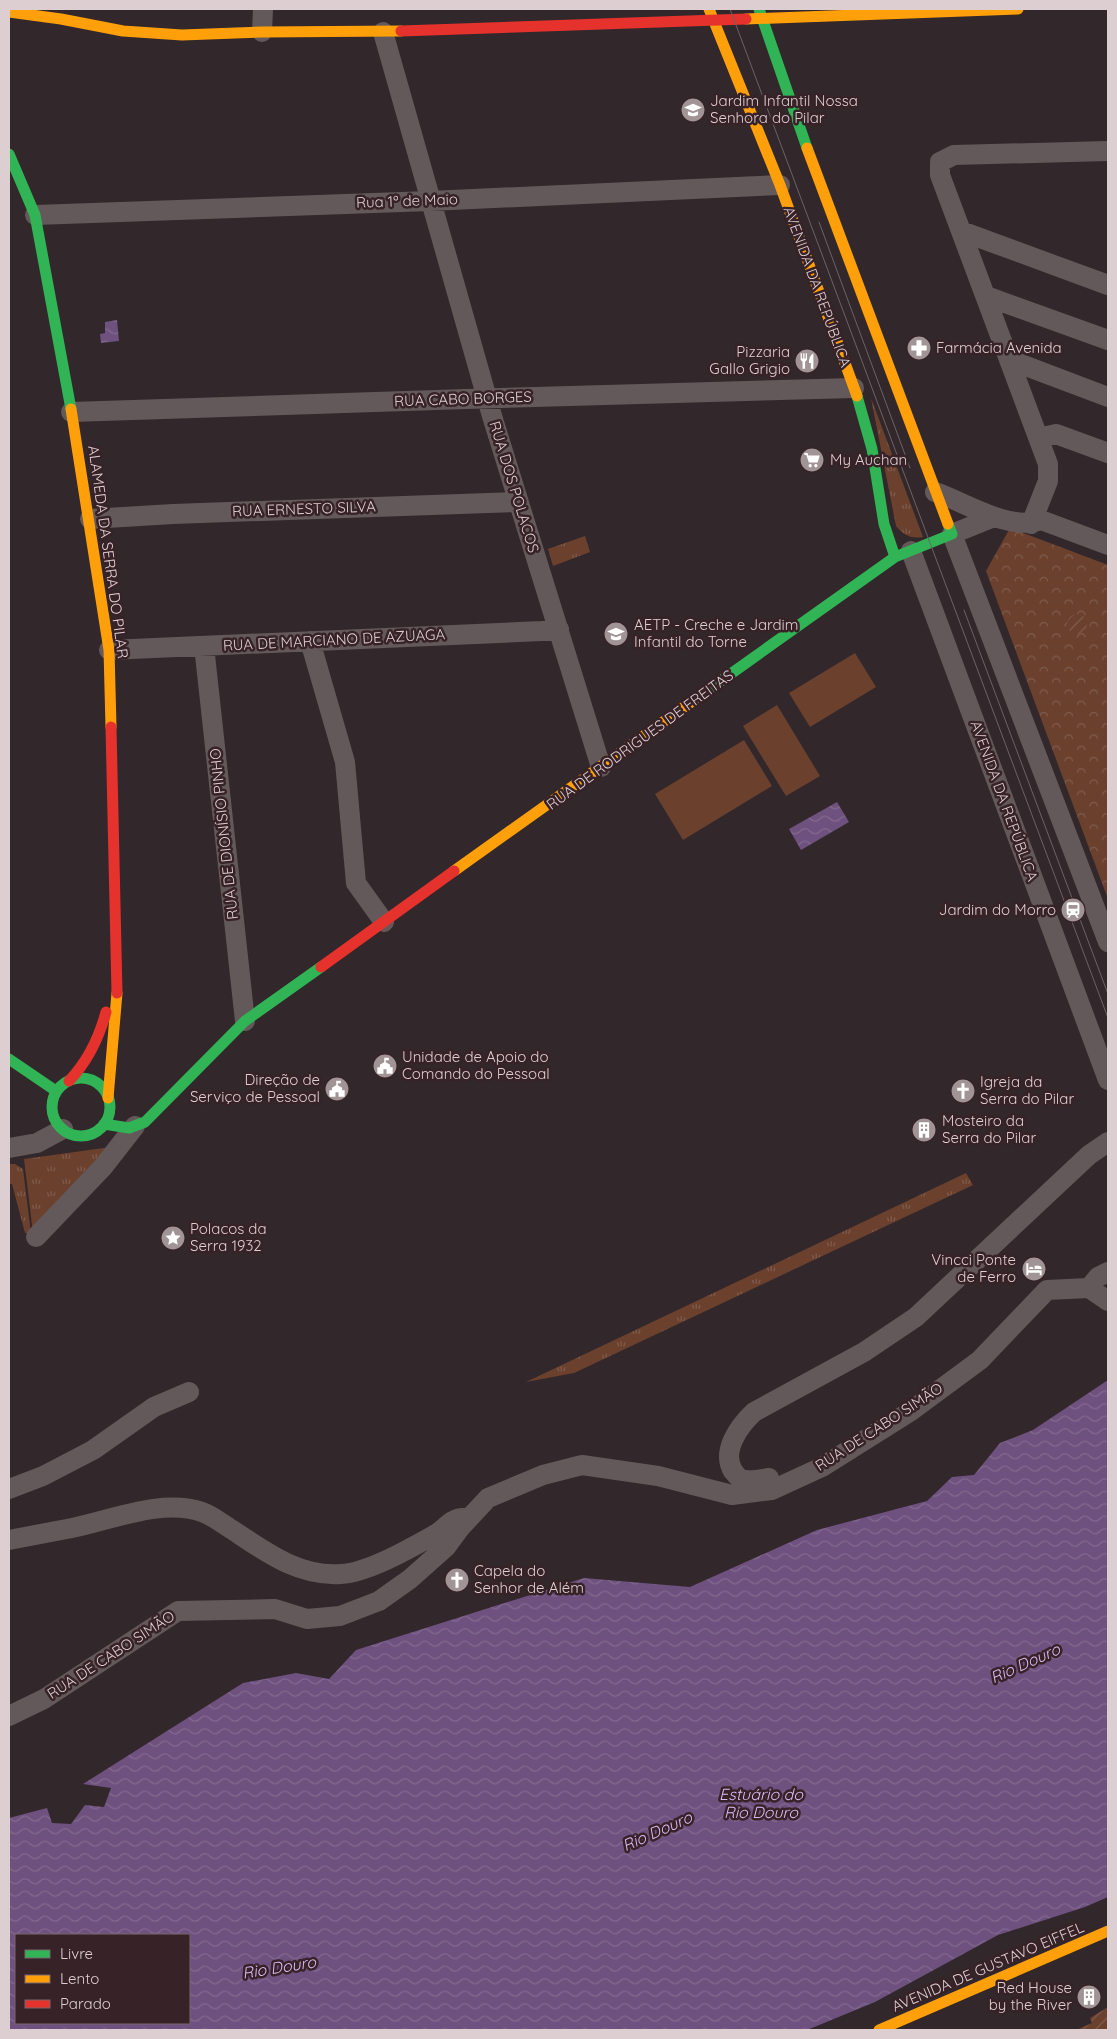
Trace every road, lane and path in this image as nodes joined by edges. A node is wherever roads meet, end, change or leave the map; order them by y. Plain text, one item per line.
1 (263, 9) edge
2 (1018, 9) edge
3 (9, 12) edge
4 (760, 13) edge
5 (62, 14) edge
6 (711, 14) edge
7 (262, 32) junction
8 (383, 32) junction
9 (1108, 151) edge
10 (9, 154) edge
11 (780, 185) junction
12 (430, 201) junction
13 (34, 215) junction
14 (961, 231) junction
15 (1108, 285) edge
16 (986, 296) junction
17 (1108, 340) edge
18 (1010, 360) junction
19 (859, 388) junction
20 (881, 388) dead end
21 (896, 388) junction
22 (1108, 397) edge
23 (487, 398) junction
24 (72, 412) junction
25 (1039, 438) junction
26 (1108, 452) edge
27 (935, 492) junction
28 (518, 502) junction
29 (994, 517) junction
30 (90, 519) junction
31 (1031, 524) junction
32 (952, 534) junction
33 (1108, 545) edge
34 (903, 554) junction
35 (559, 629) junction
36 (310, 640) junction
37 (204, 646) junction
38 (109, 650) junction
39 (601, 767) junction
40 (384, 922) junction
41 (1108, 942) edge
42 (118, 964) junction
43 (245, 1021) junction
44 (9, 1059) edge
45 (1108, 1080) edge
46 (69, 1081) junction
47 (56, 1091) junction
48 (108, 1098) junction
49 (104, 1124) junction
50 (135, 1126) junction
51 (63, 1129) junction
52 (1108, 1142) edge
53 (9, 1148) edge
54 (36, 1237) dead end
55 (1108, 1272) edge
56 (1089, 1288) junction
57 (1108, 1302) edge
58 (189, 1392) dead end
59 (796, 1478) junction
60 (9, 1489) edge
61 (470, 1518) junction
62 (9, 1540) edge
63 (9, 1716) edge
64 (1108, 1931) edge
65 (879, 2030) edge

1 - 7 street
2 - 4 main road
3 - 5 main road
4 - 6 main road
4 - 21 main road
5 - 7 main road
6 - 8 main road
6 - 11 main road, AVENIDA DA REPÚBLICA
7 - 8 main road
8 - 12 street, RUA DOS POLACOS
9 - 14 street
10 - 13 main road, ALAMEDA DA SERRA DO PILAR
11 - 12 street, Rua 1º de Maio
11 - 19 main road, AVENIDA DA REPÚBLICA
12 - 13 street, Rua 1º de Maio
12 - 23 street, RUA DOS POLACOS
13 - 24 main road, ALAMEDA DA SERRA DO PILAR
14 - 15 street
14 - 16 street
16 - 17 street
16 - 18 street
18 - 22 street
18 - 25 street
19 - 23 street, RUA CABO BORGES
19 - 34 main road, AVENIDA DA REPÚBLICA
20 - 21 main road
21 - 27 main road
23 - 24 street, RUA CABO BORGES
23 - 28 street, RUA DOS POLACOS
24 - 30 main road, ALAMEDA DA SERRA DO PILAR
25 - 26 street
25 - 31 street
27 - 29 street
27 - 32 main road
28 - 30 street, RUA ERNESTO SILVA
28 - 35 street, RUA DOS POLACOS
29 - 31 street
29 - 32 street
30 - 38 main road, ALAMEDA DA SERRA DO PILAR
31 - 33 street
32 - 34 main road
32 - 41 street
34 - 39 main road, RUA DE RODRIGUES DE FREITAS
34 - 45 street, AVENIDA DA REPÚBLICA
35 - 36 street, RUA DE MARCIANO DE AZUAGA
35 - 39 street, RUA DOS POLACOS
36 - 37 street, RUA DE MARCIANO DE AZUAGA
36 - 40 street
37 - 38 street, RUA DE MARCIANO DE AZUAGA
37 - 43 street, RUA DE DIONÍSIO PINHO
38 - 42 main road, ALAMEDA DA SERRA DO PILAR
39 - 40 main road, RUA DE RODRIGUES DE FREITAS
40 - 43 main road, RUA DE RODRIGUES DE FREITAS
42 - 46 main road, ALAMEDA DA SERRA DO PILAR
42 - 48 main road, ALAMEDA DA SERRA DO PILAR
43 - 50 main road, RUA DE RODRIGUES DE FREITAS
44 - 47 main road
46 - 47 main road
46 - 48 main road
47 - 51 main road
48 - 49 main road
49 - 50 main road
49 - 51 main road
50 - 54 street, RUA DE RODRIGUES DE FREITAS
51 - 53 street
52 - 59 street
55 - 56 street
56 - 57 street
56 - 59 street, RUA DE CABO SIMÃO
58 - 60 street
59 - 61 street, RUA DE CABO SIMÃO
61 - 62 street
61 - 63 street, RUA DE CABO SIMÃO
64 - 65 main road, AVENIDA DE GUSTAVO EIFFEL

